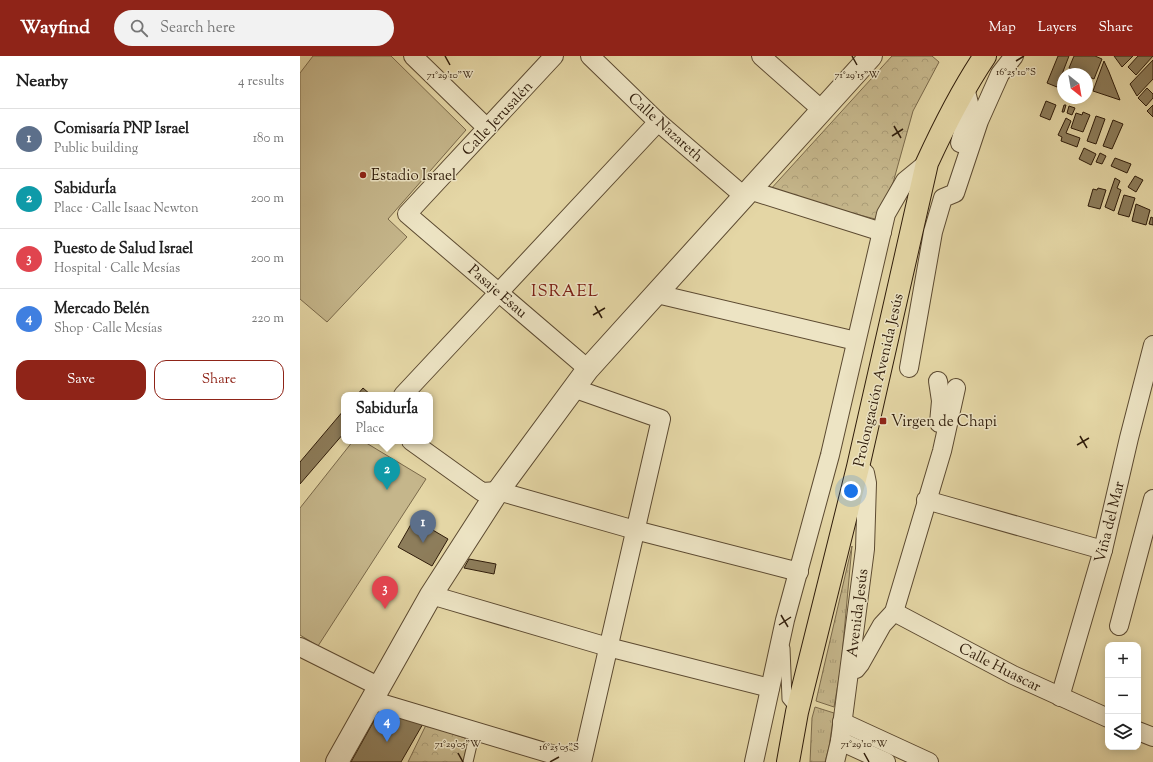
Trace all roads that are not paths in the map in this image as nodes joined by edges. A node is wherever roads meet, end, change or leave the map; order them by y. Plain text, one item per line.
1 (413, 56) edge
2 (554, 56) edge
3 (590, 56) edge
4 (760, 56) edge
5 (871, 56) edge
6 (985, 56) edge
7 (1014, 56) edge
8 (965, 88) junction
9 (822, 110) junction
10 (658, 122) junction
11 (487, 128) junction
12 (927, 163) junction
13 (747, 193) junction
14 (943, 198) junction
15 (407, 214) joint
16 (882, 232) junction
17 (499, 292) junction
18 (657, 294) junction
19 (856, 341) junction
20 (1153, 345) edge
21 (909, 368) dead end
22 (588, 369) junction
23 (938, 381) dead end
24 (573, 388) junction
25 (956, 388) dead end
26 (406, 392) edge
27 (415, 444) edge
28 (942, 451) junction
29 (858, 467) junction
30 (498, 491) junction
31 (1153, 499) edge
32 (926, 500) junction
33 (635, 530) junction
34 (1103, 550) junction
35 (799, 572) junction
36 (431, 595) junction
37 (894, 612) junction
38 (785, 620) junction
39 (1119, 626) dead end
40 (300, 647) edge
41 (608, 647) junction
42 (850, 669) junction
43 (770, 688) junction
44 (375, 693) junction
45 (1060, 697) junction
46 (798, 712) junction
47 (1105, 717) edge
48 (842, 722) junction
49 (475, 732) junction
50 (1141, 732) edge
51 (1153, 737) edge
52 (840, 741) junction
53 (792, 756) edge
54 (337, 762) edge
55 (468, 762) edge
56 (578, 762) edge
57 (582, 762) edge
58 (754, 762) edge
59 (835, 762) edge
60 (886, 762) edge
61 (929, 762) edge

1 - 11 street
2 - 11 street, Calle Jerusalén
3 - 10 street, Calle Nazareth
4 - 9 street
5 - 9 street
6 - 8 main road, Prolongación Avenida Jesús
7 - 14 street
8 - 12 main road, Prolongación Avenida Jesús
8 - 14 street
9 - 13 street
10 - 13 street, Calle Nazareth
10 - 17 street
11 - 15 street, Calle Jerusalén
12 - 16 street
12 - 29 main road, Prolongación Avenida Jesús
13 - 16 street
13 - 18 street
14 - 21 street
15 - 17 street, Pasaje Esau
16 - 19 street
17 - 22 street, Pasaje Esau
17 - 26 street
18 - 19 street
18 - 22 street
19 - 35 street
20 - 34 street, Viña del Mar
22 - 24 street
23 - 28 street
24 - 30 street
24 - 33 street
25 - 28 street
27 - 30 street
28 - 32 street
29 - 42 street, Avenida Jesús
29 - 46 main road, Prolongación Avenida Jesús
30 - 33 street
30 - 36 street
31 - 39 street
32 - 34 street
32 - 37 street
33 - 35 street
33 - 41 street
34 - 45 street, Viña del Mar
35 - 38 street
36 - 41 street
36 - 44 street
37 - 42 street
37 - 45 street, Calle Huascar
38 - 43 street
38 - 46 lane
40 - 44 street
41 - 43 street
41 - 57 street
42 - 48 street, Avenida Jesús
43 - 58 street
44 - 49 street
44 - 54 street
45 - 47 street, Calle Huascar
46 - 53 main road, Prolongación Avenida Jesús
48 - 52 street, Avenida Jesús
48 - 61 street
49 - 55 lane
49 - 56 street
50 - 51 street
52 - 59 street, Avenida Jesús
52 - 60 street

